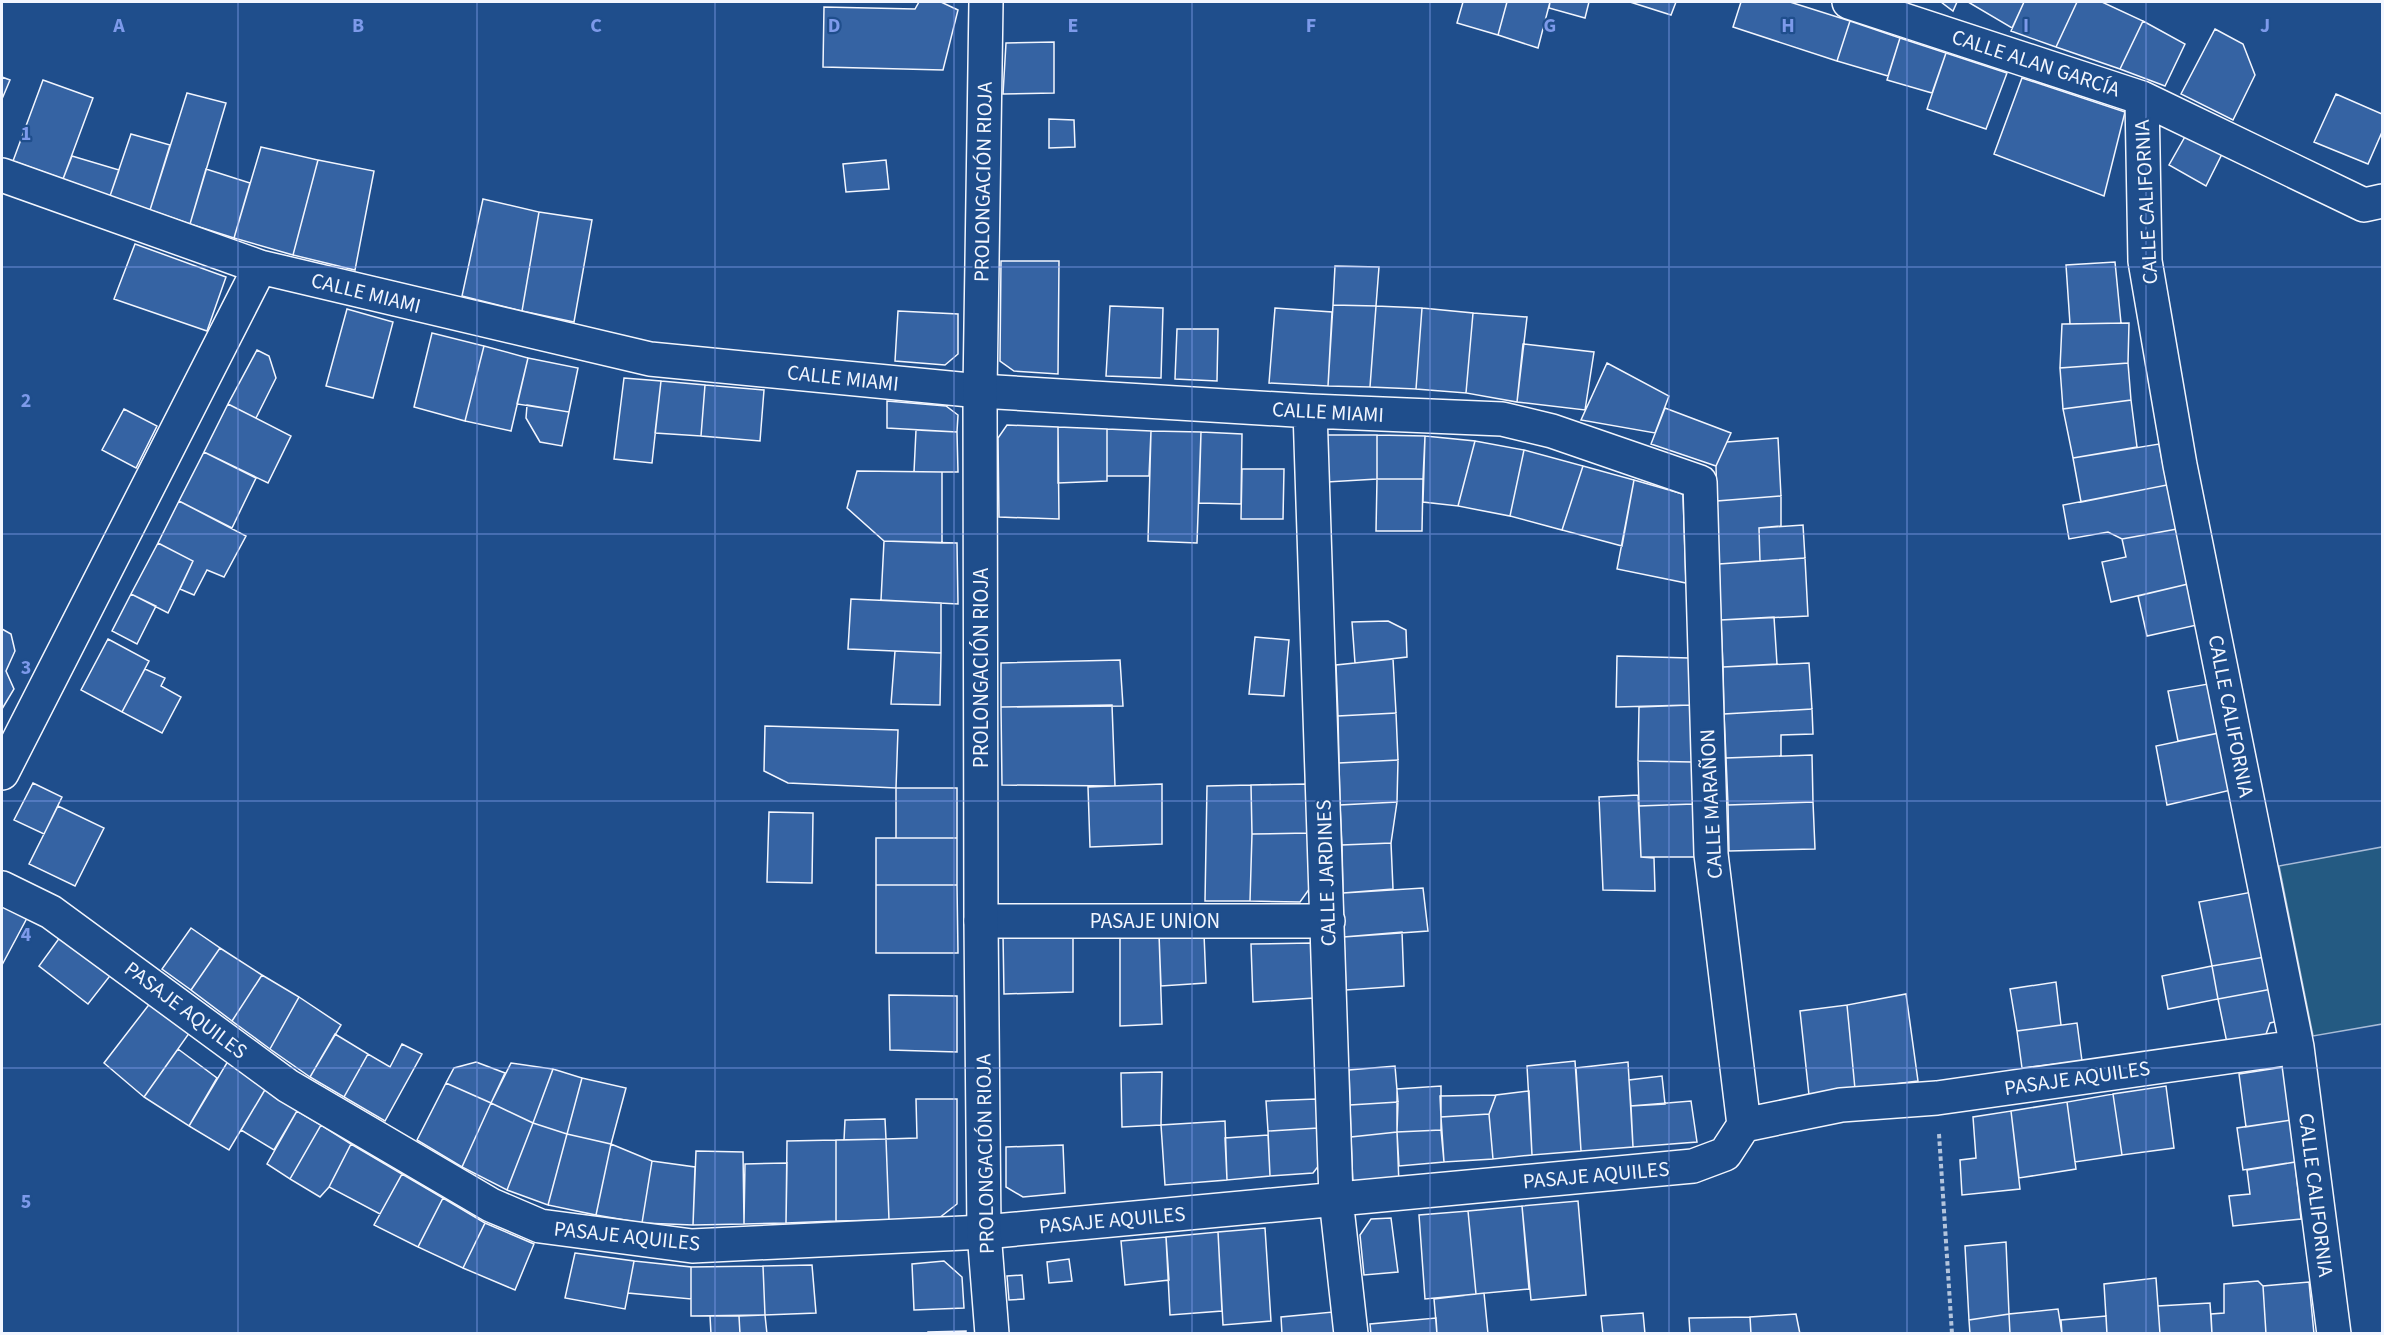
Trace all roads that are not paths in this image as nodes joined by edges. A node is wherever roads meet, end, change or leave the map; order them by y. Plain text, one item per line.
1 (986, 2) edge
2 (1849, 2) edge
3 (2142, 98) junction
4 (2, 175) edge
5 (2382, 201) edge
6 (260, 267) junction
7 (980, 391) junction
8 (1310, 411) junction
9 (1701, 482) joint
10 (2, 773) edge
11 (2, 888) edge
12 (981, 921) junction
13 (1328, 921) junction
14 (2297, 1047) junction
15 (1749, 1115) junction
16 (1336, 1199) junction
17 (984, 1232) junction
18 (993, 1334) edge
19 (1351, 1334) edge
20 (2334, 1334) edge

1 - 7 street, PROLONGACIÓN RIOJA
2 - 3 street, CALLE ALAN GARCÍA
3 - 5 street, CALLE ALAN GARCÍA
3 - 14 street, CALLE CALIFORNIA
4 - 6 street, CALLE MIAMI
6 - 7 street, CALLE MIAMI
6 - 10 street
7 - 8 street, CALLE MIAMI
7 - 12 street, PROLONGACIÓN RIOJA
8 - 9 street, CALLE MIAMI
8 - 13 street, CALLE JARDINES
9 - 15 street, CALLE MARAÑON
11 - 17 street, PASAJE AQUILES
12 - 13 street, PASAJE UNION
12 - 17 street, PROLONGACIÓN RIOJA
13 - 16 street, CALLE JARDINES
14 - 15 street, PASAJE AQUILES
14 - 20 street, CALLE CALIFORNIA
15 - 16 street, PASAJE AQUILES
16 - 17 street, PASAJE AQUILES
16 - 19 street, CALLE JARDINES
17 - 18 street, PROLONGACIÓN RIOJA

